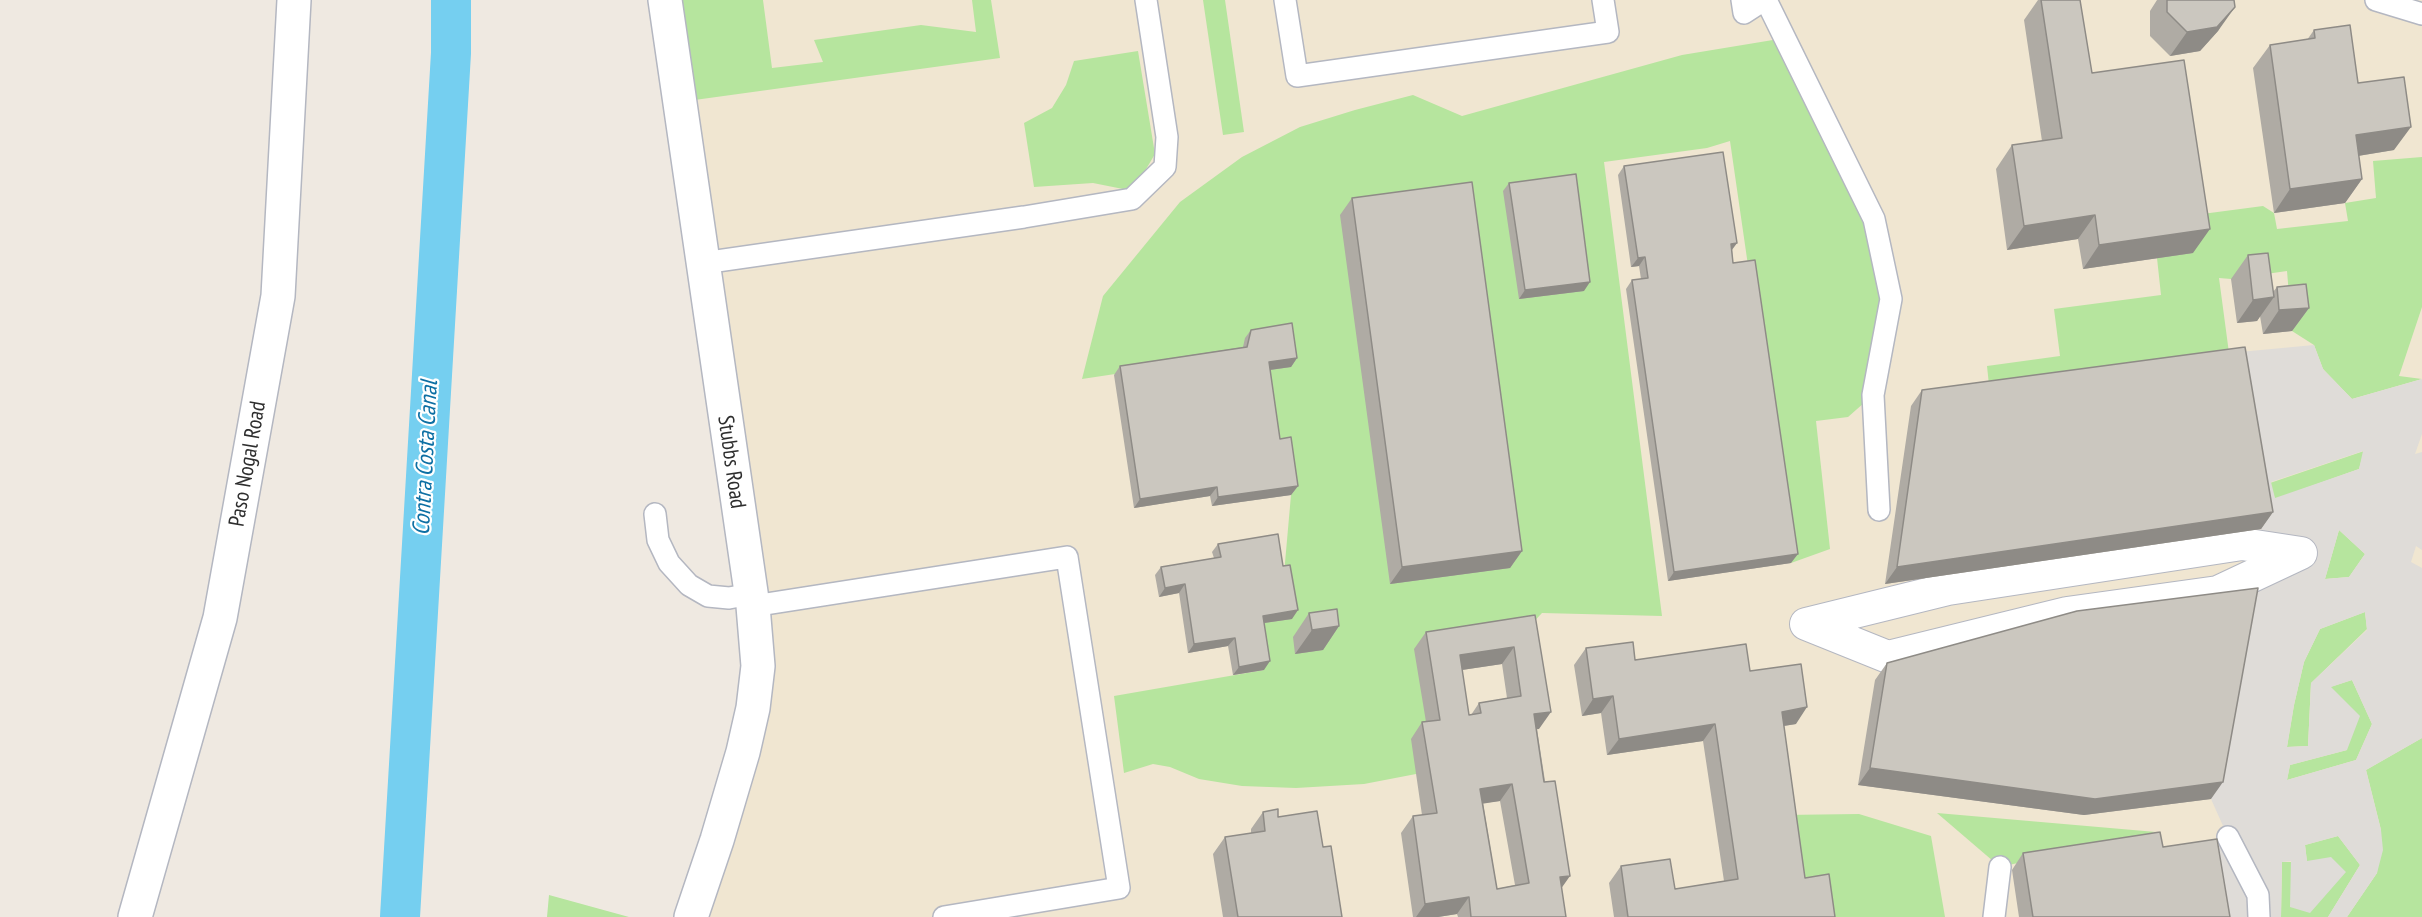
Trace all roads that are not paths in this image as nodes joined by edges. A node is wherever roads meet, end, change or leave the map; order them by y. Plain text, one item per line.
1 (294, 0) edge
2 (665, 0) edge
3 (1146, 0) edge
4 (1285, 0) edge
5 (1603, 0) edge
6 (1742, 0) edge
7 (1765, 0) edge
8 (2376, 0) edge
9 (2422, 14) edge
10 (703, 263) junction
11 (1879, 510) dead end
12 (655, 514) dead end
13 (2038, 575) junction
14 (752, 600) junction
15 (2067, 613) junction
16 (2228, 837) dead end
17 (2000, 867) dead end
18 (135, 917) edge
19 (691, 917) edge
20 (944, 917) edge
21 (1994, 917) edge
22 (2259, 917) edge

1 - 18 street, Paso Nogal Road
2 - 10 street, Stubbs Road
3 - 10 lane
4 - 5 lane
6 - 7 lane
7 - 11 lane
8 - 9 lane
10 - 14 street, Stubbs Road
12 - 14 lane
13 - 15 street
13 - 15 street
13 - 15 street
14 - 19 street, Stubbs Road
14 - 20 lane
16 - 22 lane
17 - 21 lane

